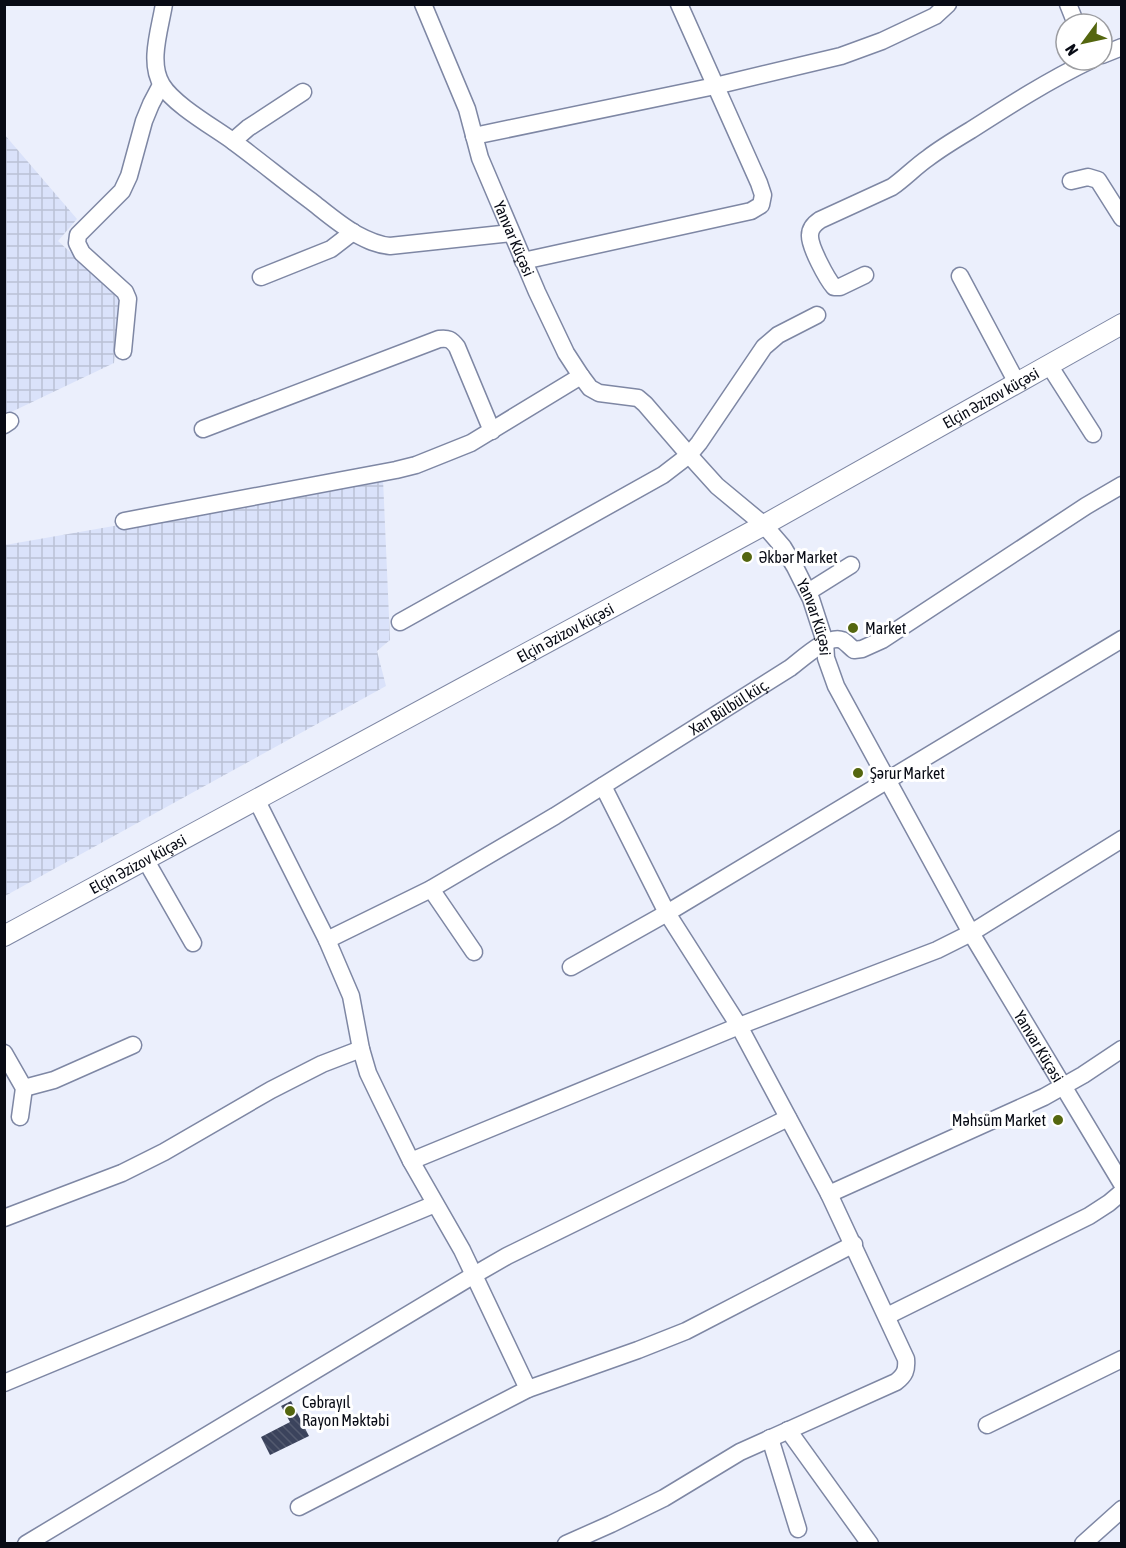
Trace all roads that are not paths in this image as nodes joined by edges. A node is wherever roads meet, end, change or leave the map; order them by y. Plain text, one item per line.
1 (164, 4) edge
2 (423, 4) edge
3 (679, 4) edge
4 (948, 4) edge
5 (1066, 72) edge
6 (161, 85) junction
7 (716, 86) junction
8 (303, 92) dead end
9 (474, 136) junction
10 (233, 141) junction
11 (1071, 181) dead end
12 (1122, 218) edge
13 (353, 232) junction
14 (511, 233) junction
15 (523, 261) junction
16 (865, 274) dead end
17 (960, 276) dead end
18 (261, 277) dead end
19 (817, 315) dead end
20 (1122, 324) edge
21 (123, 351) dead end
22 (1049, 364) junction
23 (581, 376) junction
24 (1017, 383) junction
25 (203, 429) dead end
26 (492, 431) junction
27 (1093, 434) dead end
28 (689, 455) junction
29 (1122, 485) edge
30 (124, 521) dead end
31 (764, 525) junction
32 (851, 566) dead end
33 (808, 592) junction
34 (400, 622) dead end
35 (1122, 639) edge
36 (825, 642) junction
37 (887, 780) junction
38 (603, 786) junction
39 (256, 799) junction
40 (1122, 839) edge
41 (145, 859) junction
42 (431, 889) junction
43 (668, 913) junction
44 (971, 933) junction
45 (4, 936) edge
46 (327, 940) junction
47 (193, 942) dead end
48 (474, 952) dead end
49 (571, 967) dead end
50 (739, 1026) junction
51 (133, 1045) dead end
52 (361, 1049) junction
53 (1122, 1049) edge
54 (4, 1053) edge
55 (1064, 1086) junction
56 (24, 1088) junction
57 (20, 1117) dead end
58 (788, 1118) junction
59 (411, 1161) junction
60 (1122, 1184) edge
61 (1122, 1192) edge
62 (829, 1194) junction
63 (435, 1204) junction
64 (4, 1218) edge
65 (854, 1244) junction
66 (474, 1275) junction
67 (887, 1316) junction
68 (1122, 1359) edge
69 (4, 1383) edge
70 (528, 1389) junction
71 (987, 1425) dead end
72 (788, 1430) junction
73 (770, 1438) junction
74 (299, 1507) dead end
75 (1122, 1509) edge
76 (798, 1529) dead end
77 (26, 1544) edge
78 (566, 1544) edge
79 (870, 1544) edge
80 (1083, 1544) edge

1 - 6 street
2 - 9 street, Yanvar Küçəsi
3 - 7 street
4 - 7 street
5 - 16 street
6 - 10 street
6 - 21 street
7 - 9 street
7 - 15 street
8 - 10 street
9 - 14 street, Yanvar Küçəsi
10 - 13 street
11 - 12 street
13 - 14 street
13 - 18 street
14 - 15 street, Yanvar Küçəsi
15 - 23 street, Yanvar Küçəsi
17 - 24 street
19 - 28 street
20 - 22 street, Elçin Əzizov küçəsi
22 - 24 street, Elçin Əzizov küçəsi
22 - 27 street
23 - 26 street
23 - 28 street, Yanvar Küçəsi
24 - 31 street, Elçin Əzizov küçəsi
25 - 26 street
26 - 30 street
28 - 31 street, Yanvar Küçəsi
28 - 34 street
29 - 36 street
31 - 33 street, Yanvar Küçəsi
31 - 39 street, Elçin Əzizov küçəsi
32 - 33 street
33 - 36 street, Yanvar Küçəsi
35 - 37 street
36 - 37 street, Yanvar Küçəsi
36 - 38 street, Xarı Bülbül küç.
37 - 43 street
37 - 44 street, Yanvar Küçəsi
38 - 42 street, Xarı Bülbül küç.
38 - 43 street
39 - 41 street, Elçin Əzizov küçəsi
39 - 46 street
40 - 44 street
41 - 45 street, Elçin Əzizov küçəsi
41 - 47 street
42 - 46 street, Xarı Bülbül küç.
42 - 48 street
43 - 49 street
43 - 50 street
44 - 50 street
44 - 55 street, Yanvar Küçəsi
46 - 52 street
50 - 58 street
50 - 59 street
51 - 56 street
52 - 59 street
52 - 64 street
53 - 55 street
54 - 56 street
55 - 60 street, Yanvar Küçəsi
55 - 62 street
56 - 57 street
58 - 62 street
58 - 66 street
59 - 63 street
61 - 67 street
62 - 65 street
63 - 66 street
63 - 69 street
65 - 67 street
65 - 70 street
66 - 70 street
66 - 77 street
67 - 72 street
68 - 71 street
70 - 74 street
72 - 73 street
72 - 79 street
73 - 76 street
73 - 78 street
75 - 80 street

